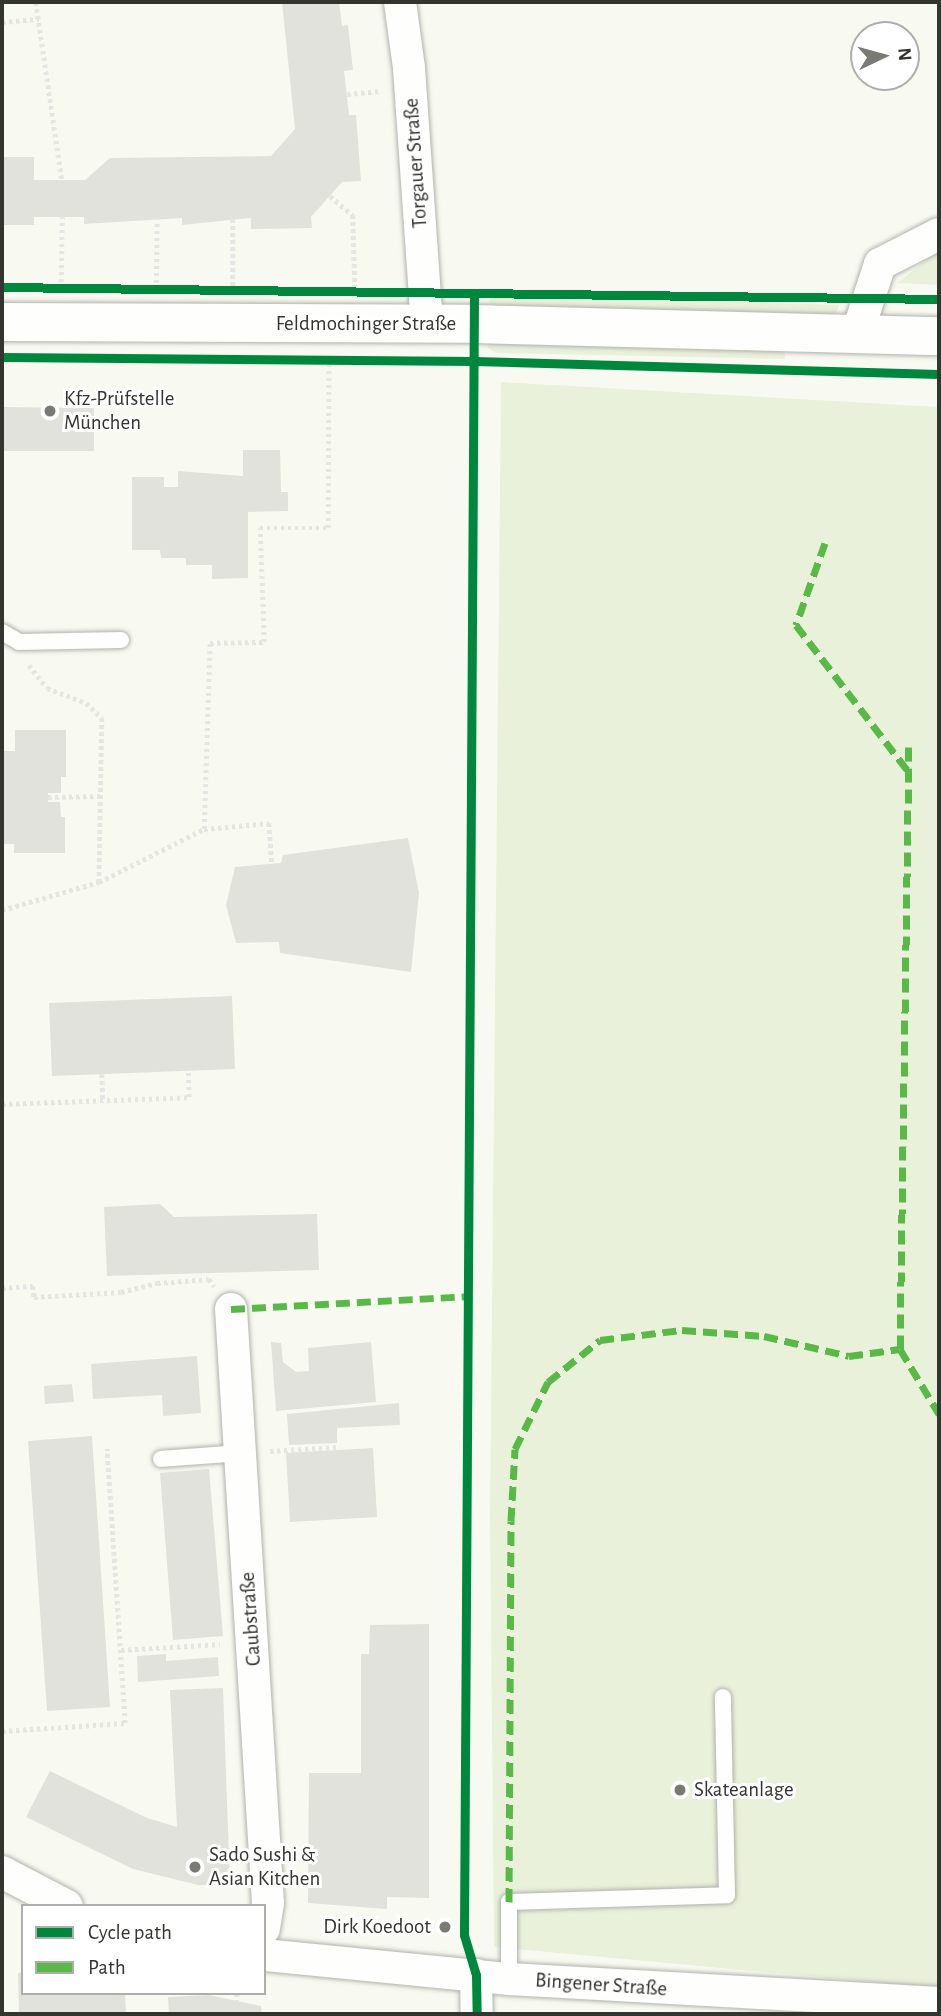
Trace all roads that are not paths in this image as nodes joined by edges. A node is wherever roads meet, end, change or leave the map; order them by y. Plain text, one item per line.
1 (400, 2) edge
2 (939, 234) edge
3 (2, 322) edge
4 (427, 324) junction
5 (857, 334) junction
6 (939, 336) edge
7 (2, 632) edge
8 (121, 640) dead end
9 (231, 1309) road end
10 (240, 1453) junction
11 (161, 1459) dead end
12 (723, 1697) dead end
13 (2, 1872) edge
14 (63, 1904) edge
15 (266, 1916) edge
16 (266, 1955) edge
17 (476, 1975) junction
18 (509, 1979) junction
19 (939, 2003) edge
20 (477, 2014) edge

1 - 4 street, Torgauer Straße
2 - 5 street
3 - 4 street, Feldmochinger Straße
4 - 5 street, Feldmochinger Straße
5 - 6 street, Feldmochinger Straße
7 - 8 lane
9 - 10 street, Caubstraße
10 - 11 lane
10 - 15 street, Caubstraße
12 - 18 lane
13 - 14 street
16 - 17 street, Bingener Straße
17 - 18 street, Bingener Straße
17 - 20 street
18 - 19 street, Bingener Straße

